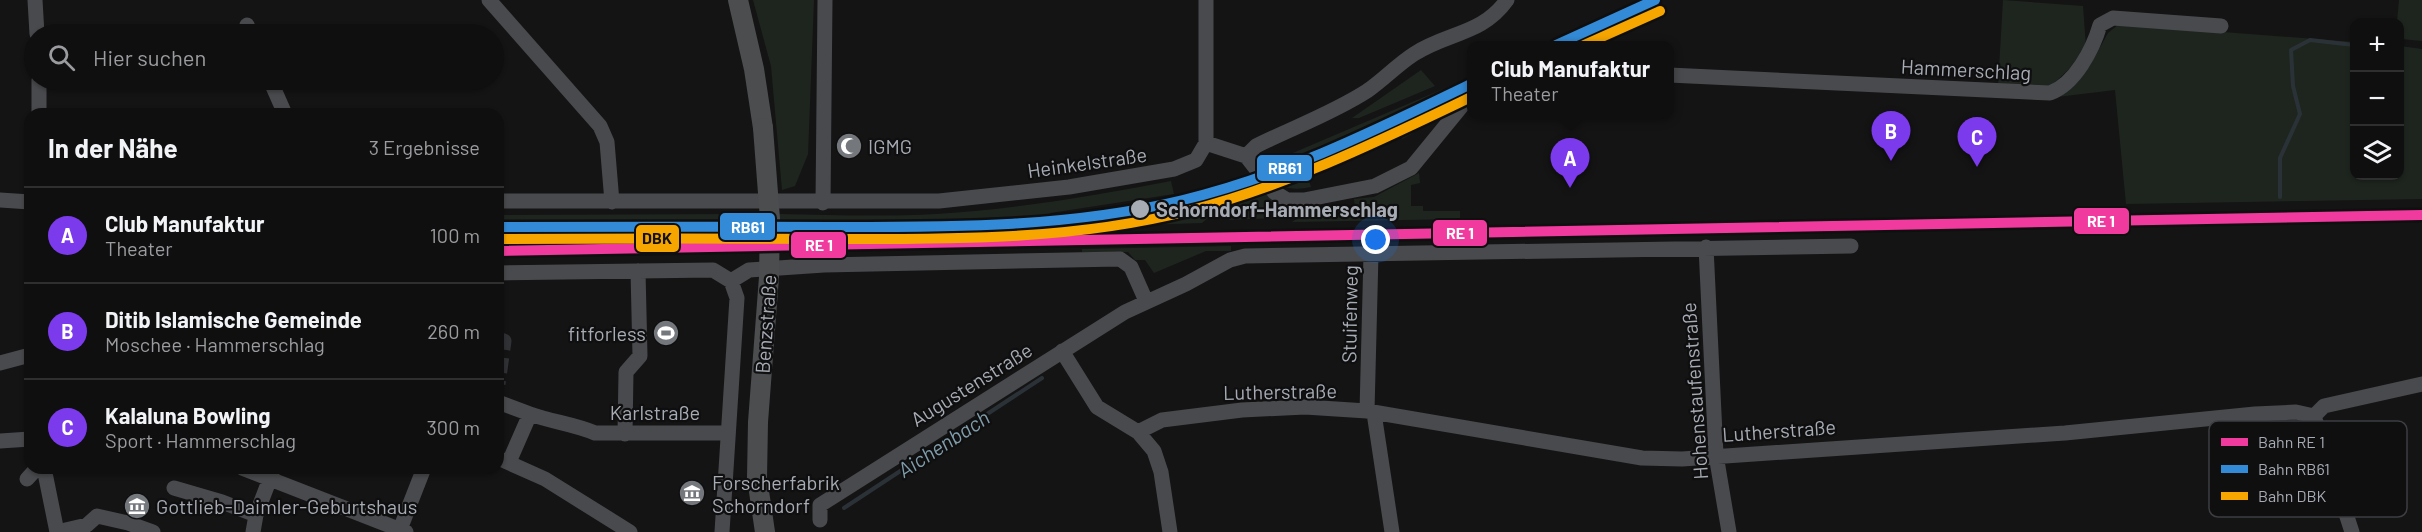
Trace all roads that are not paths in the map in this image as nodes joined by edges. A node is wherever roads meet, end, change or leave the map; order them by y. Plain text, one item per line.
1 (35, 0) edge
2 (489, 0) edge
3 (825, 0) edge
4 (1206, 0) edge
5 (1507, 0) edge
6 (737, 4) edge
7 (36, 24) edge
8 (2221, 26) dead end
9 (1674, 75) edge
10 (39, 90) edge
11 (274, 90) edge
12 (1467, 101) edge
13 (39, 108) edge
14 (282, 108) edge
15 (1206, 143) junction
16 (1246, 156) junction
17 (0, 200) edge
18 (504, 201) edge
19 (24, 202) edge
20 (612, 202) junction
21 (823, 203) junction
22 (1851, 246) dead end
23 (1706, 247) junction
24 (1371, 254) junction
25 (638, 271) junction
26 (504, 273) edge
27 (731, 281) junction
28 (1146, 301) junction
29 (1062, 351) junction
30 (24, 357) edge
31 (0, 363) edge
32 (2422, 384) edge
33 (504, 404) edge
34 (1371, 412) junction
35 (530, 414) junction
36 (2314, 416) junction
37 (2316, 421) edge
38 (1138, 432) junction
39 (728, 433) junction
40 (625, 434) junction
41 (24, 439) edge
42 (0, 441) edge
43 (1716, 455) junction
44 (504, 460) edge
45 (46, 474) edge
46 (271, 474) edge
47 (273, 474) edge
48 (422, 474) edge
49 (174, 488) dead end
50 (820, 512) dead end
51 (256, 514) junction
52 (2347, 517) edge
53 (402, 531) edge
54 (60, 532) edge
55 (153, 532) edge
56 (253, 532) edge
57 (630, 532) edge
58 (722, 532) edge
59 (765, 532) edge
60 (1170, 532) edge
61 (1392, 532) edge
62 (1729, 532) edge
63 (2352, 532) edge

1 - 7 street
2 - 20 street
3 - 21 street
4 - 15 street
5 - 16 street
6 - 59 main road, Benzstraße, bridge
8 - 9 street, Hammerschlag
10 - 13 street
11 - 14 street
12 - 16 street
15 - 16 street
15 - 21 street, Heinkelstraße
17 - 19 street
18 - 20 street, Heinkelstraße
20 - 21 street, Heinkelstraße
22 - 23 street, Augustenstraße
23 - 24 street, Augustenstraße
23 - 43 street, Hohenstaufenstraße
24 - 28 street, Augustenstraße
24 - 34 street, Stuifenweg
25 - 26 street
25 - 27 street
25 - 40 street
27 - 28 street
27 - 39 street
28 - 29 street, Augustenstraße
29 - 38 street
29 - 50 street, Augustenstraße
30 - 31 street
32 - 36 street
33 - 35 street, Karlstraße
34 - 38 street, Lutherstraße
34 - 43 street, Lutherstraße
34 - 61 street, Stuifenweg
35 - 40 street, Karlstraße
35 - 44 street
36 - 37 street
36 - 43 street, Lutherstraße
38 - 60 street
39 - 40 street, Karlstraße
39 - 58 street
41 - 42 street
43 - 62 street, Hohenstaufenstraße
44 - 57 street
45 - 54 street
46 - 51 street
47 - 53 street
48 - 53 street
49 - 51 street
51 - 56 street
52 - 63 street
54 - 55 street

